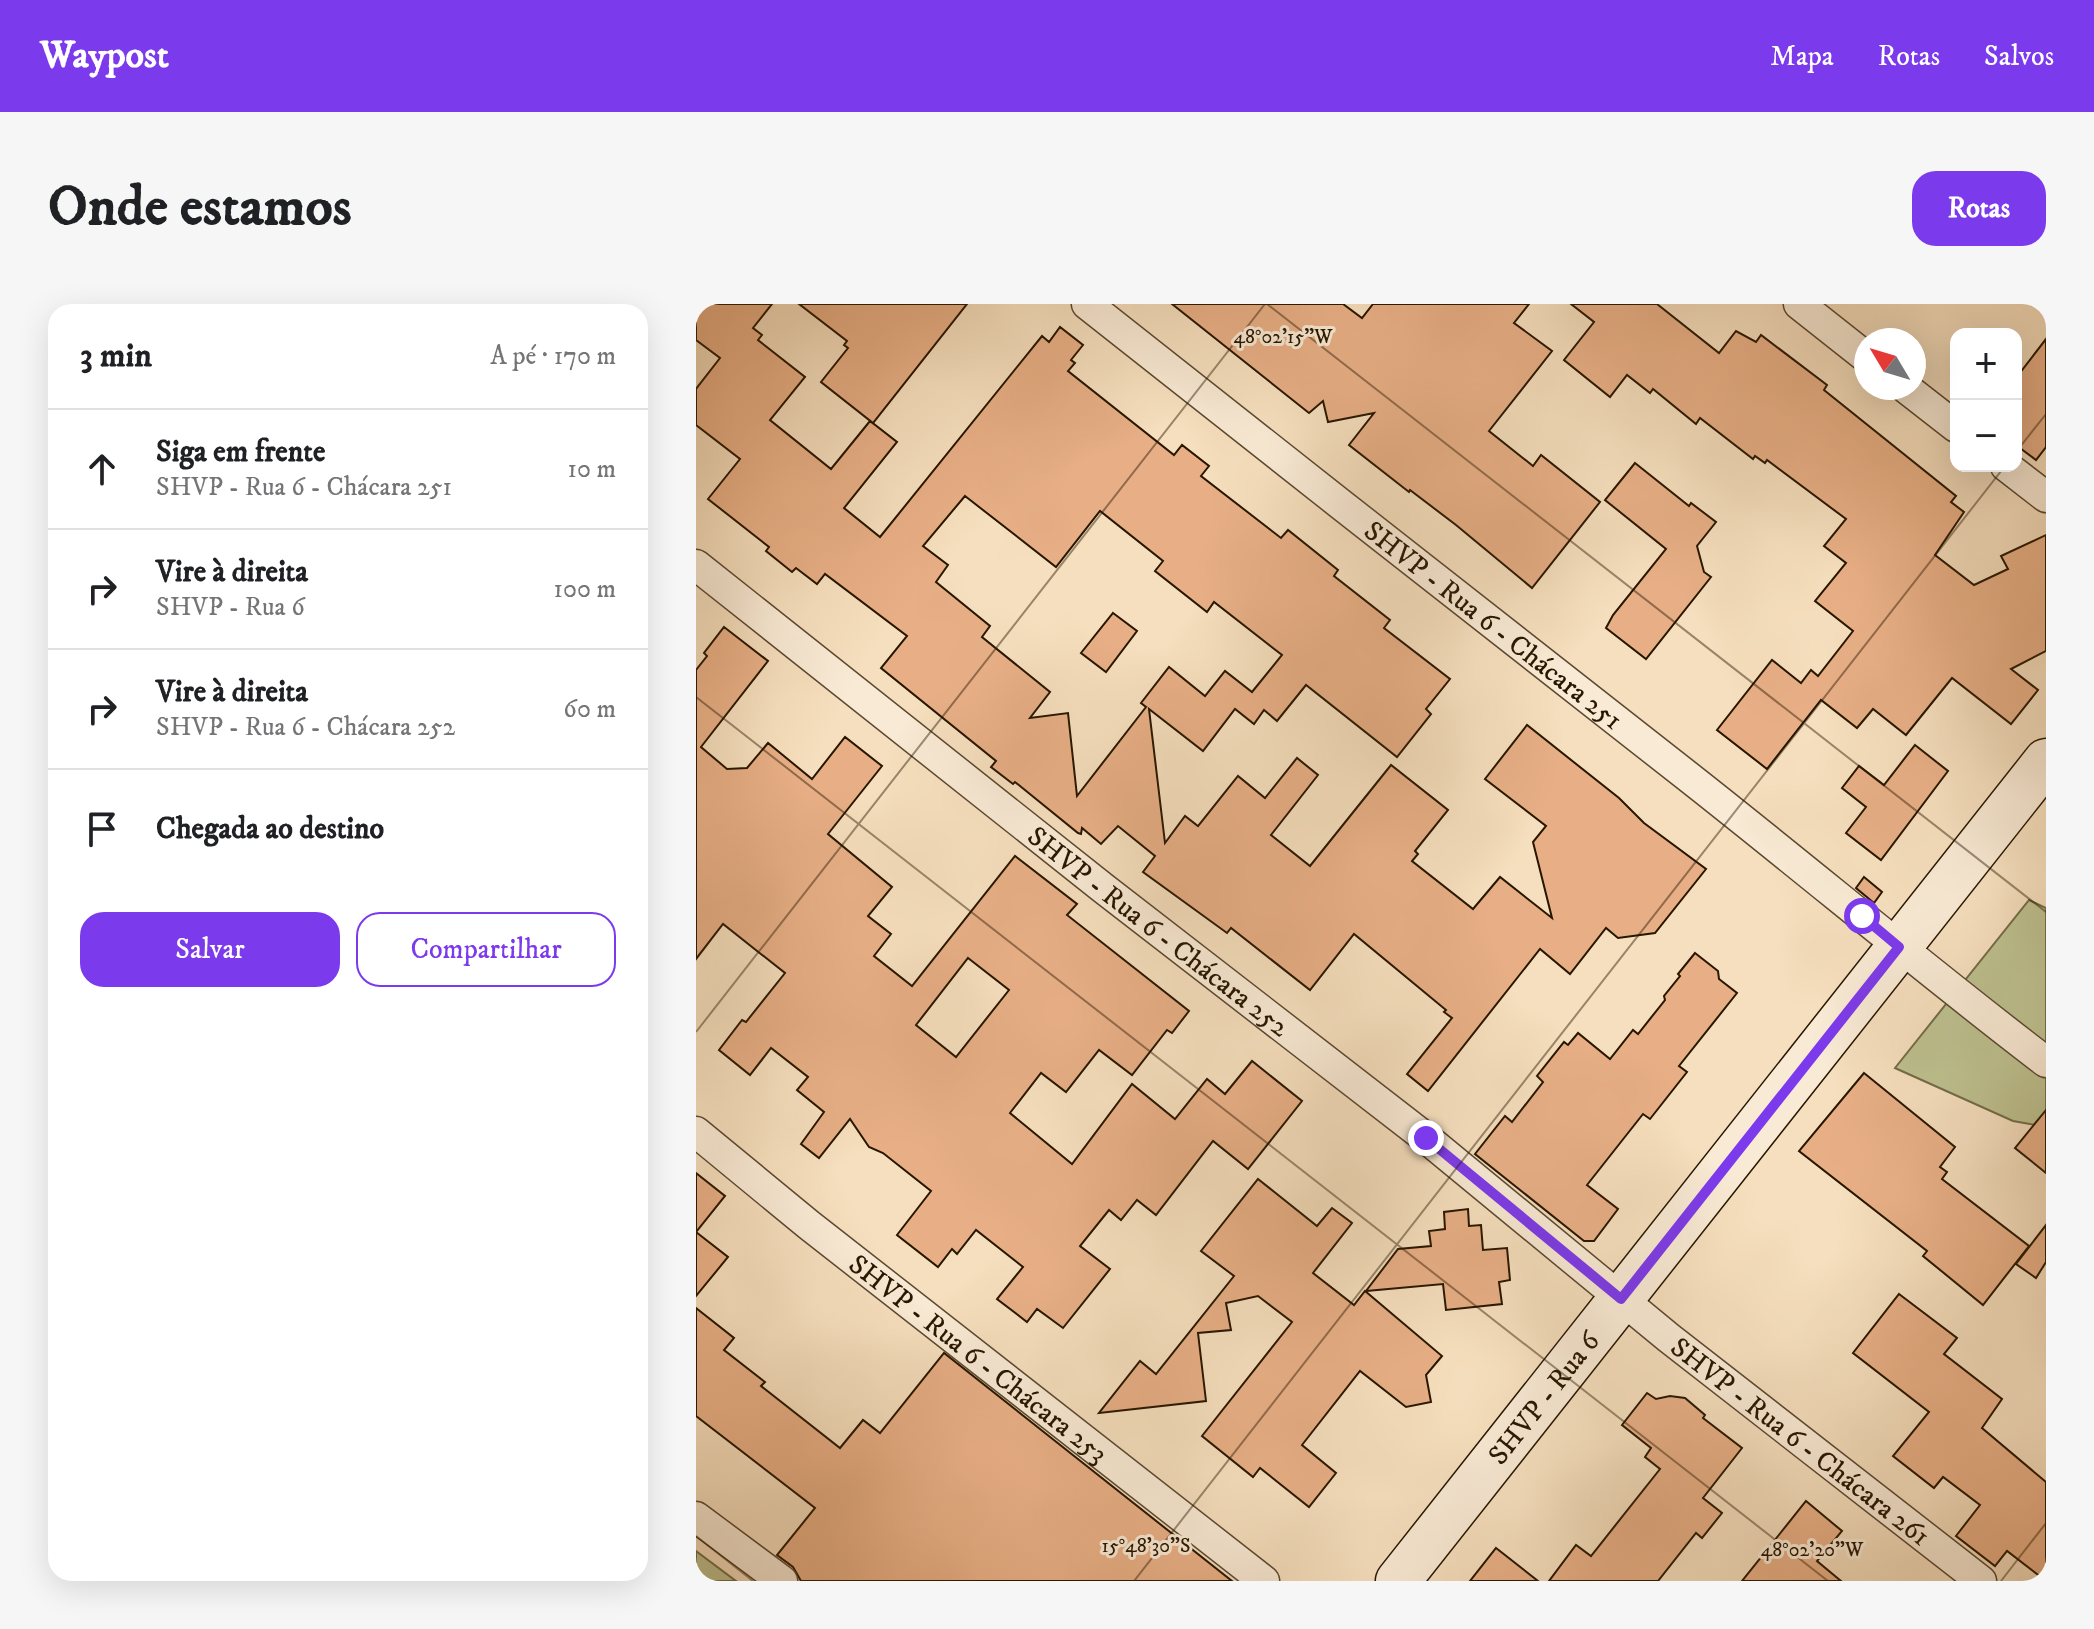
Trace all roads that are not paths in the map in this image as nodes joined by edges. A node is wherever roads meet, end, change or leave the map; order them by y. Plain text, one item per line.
1 (1087, 304) edge
2 (1799, 304) edge
3 (1854, 348) edge
4 (1921, 400) edge
5 (1950, 422) edge
6 (2014, 472) edge
7 (2046, 497) edge
8 (696, 565) edge
9 (2046, 761) edge
10 (1899, 947) junction
11 (2046, 1062) edge
12 (696, 1132) edge
13 (1621, 1299) junction
14 (696, 1517) edge
15 (782, 1581) edge
16 (1264, 1581) edge
17 (1398, 1581) edge
18 (1981, 1581) edge

1 - 10 street, SHVP - Rua 6 - Chácara 251
2 - 3 street
4 - 5 street
6 - 7 street
8 - 13 street, SHVP - Rua 6 - Chácara 252
9 - 10 street, SHVP - Rua 6
10 - 11 street, SHVP - Rua 6 - Chácara 251
10 - 13 street, SHVP - Rua 6
12 - 16 street, SHVP - Rua 6 - Chácara 253
13 - 17 street, SHVP - Rua 6
13 - 18 street, SHVP - Rua 6 - Chácara 261
14 - 15 street

